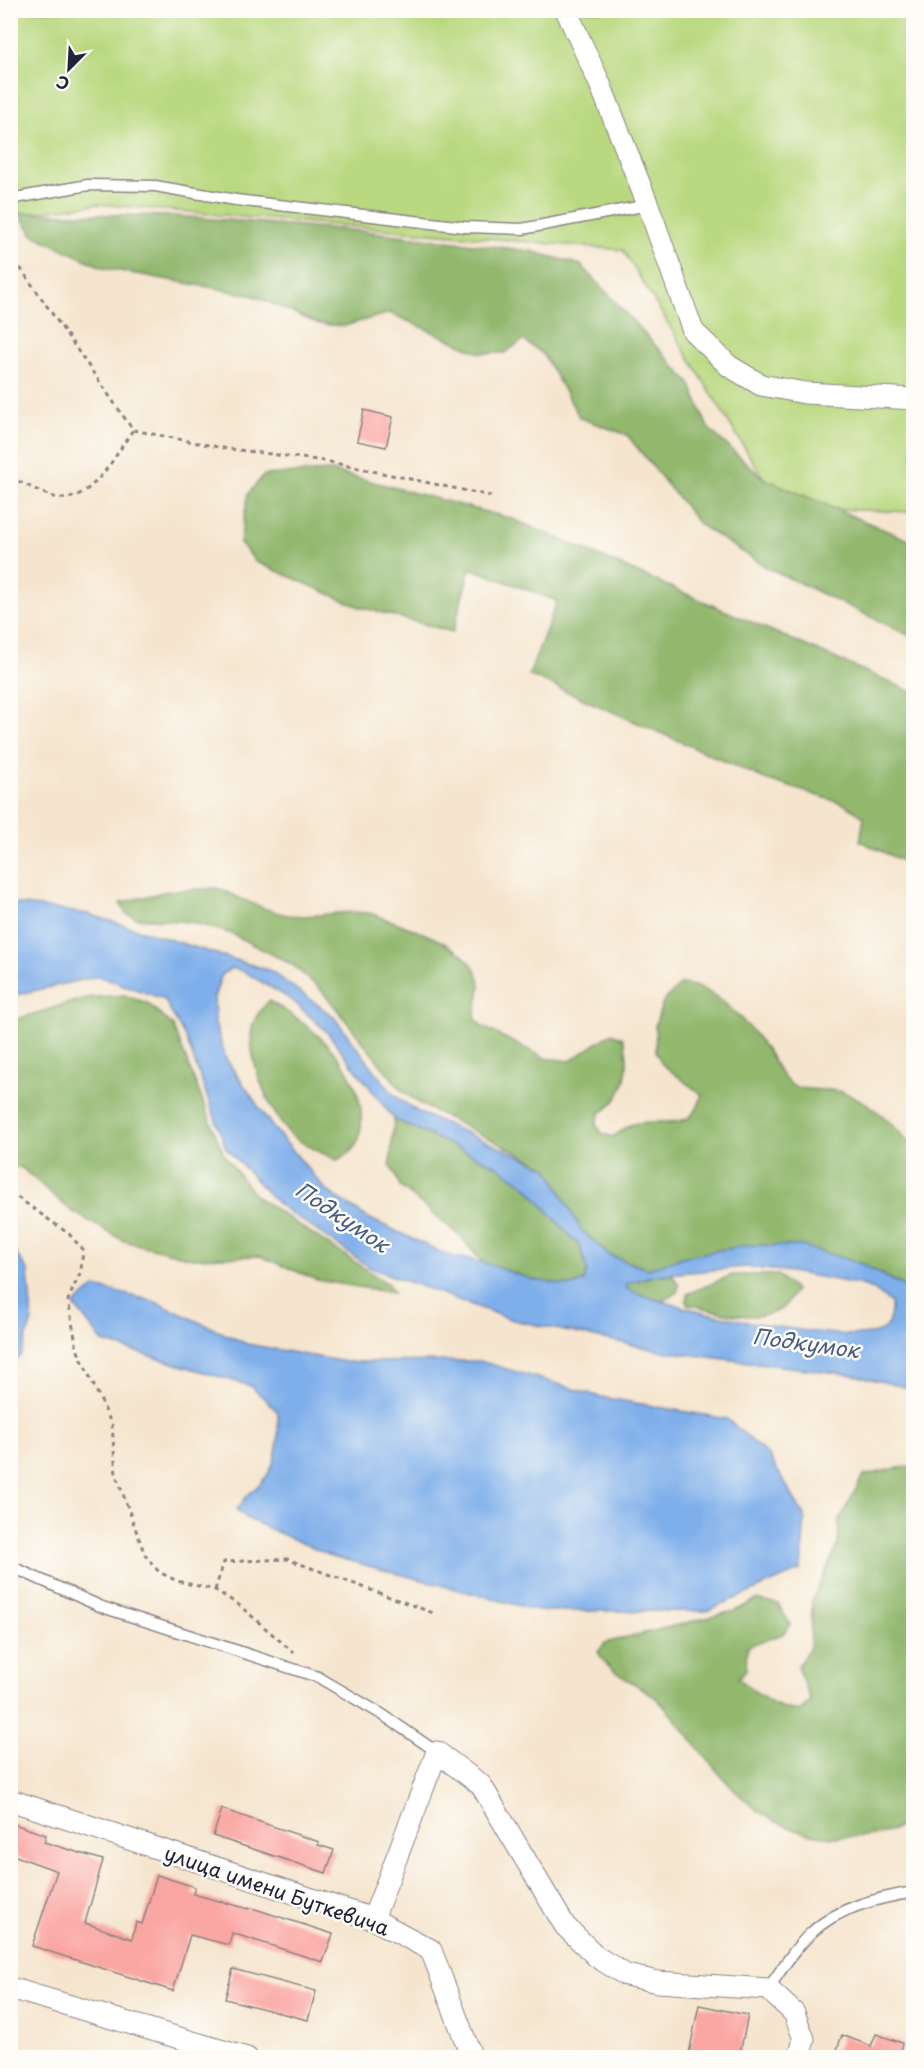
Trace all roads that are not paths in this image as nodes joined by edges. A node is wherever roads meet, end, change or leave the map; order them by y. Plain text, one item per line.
1 (566, 10) edge
2 (10, 200) edge
3 (648, 205) junction
4 (914, 399) edge
5 (10, 1566) edge
6 (437, 1752) junction
7 (10, 1800) edge
8 (914, 1892) edge
9 (373, 1919) junction
10 (10, 1988) edge
11 (768, 1989) junction
12 (247, 2058) edge
13 (472, 2058) edge
14 (799, 2058) edge

1 - 3 street
2 - 3 lane
3 - 4 street
5 - 6 lane
6 - 9 street
6 - 11 street
7 - 9 street, улица имени Буткевича
8 - 11 lane
9 - 13 street, улица имени Буткевича
10 - 12 street
11 - 14 street

